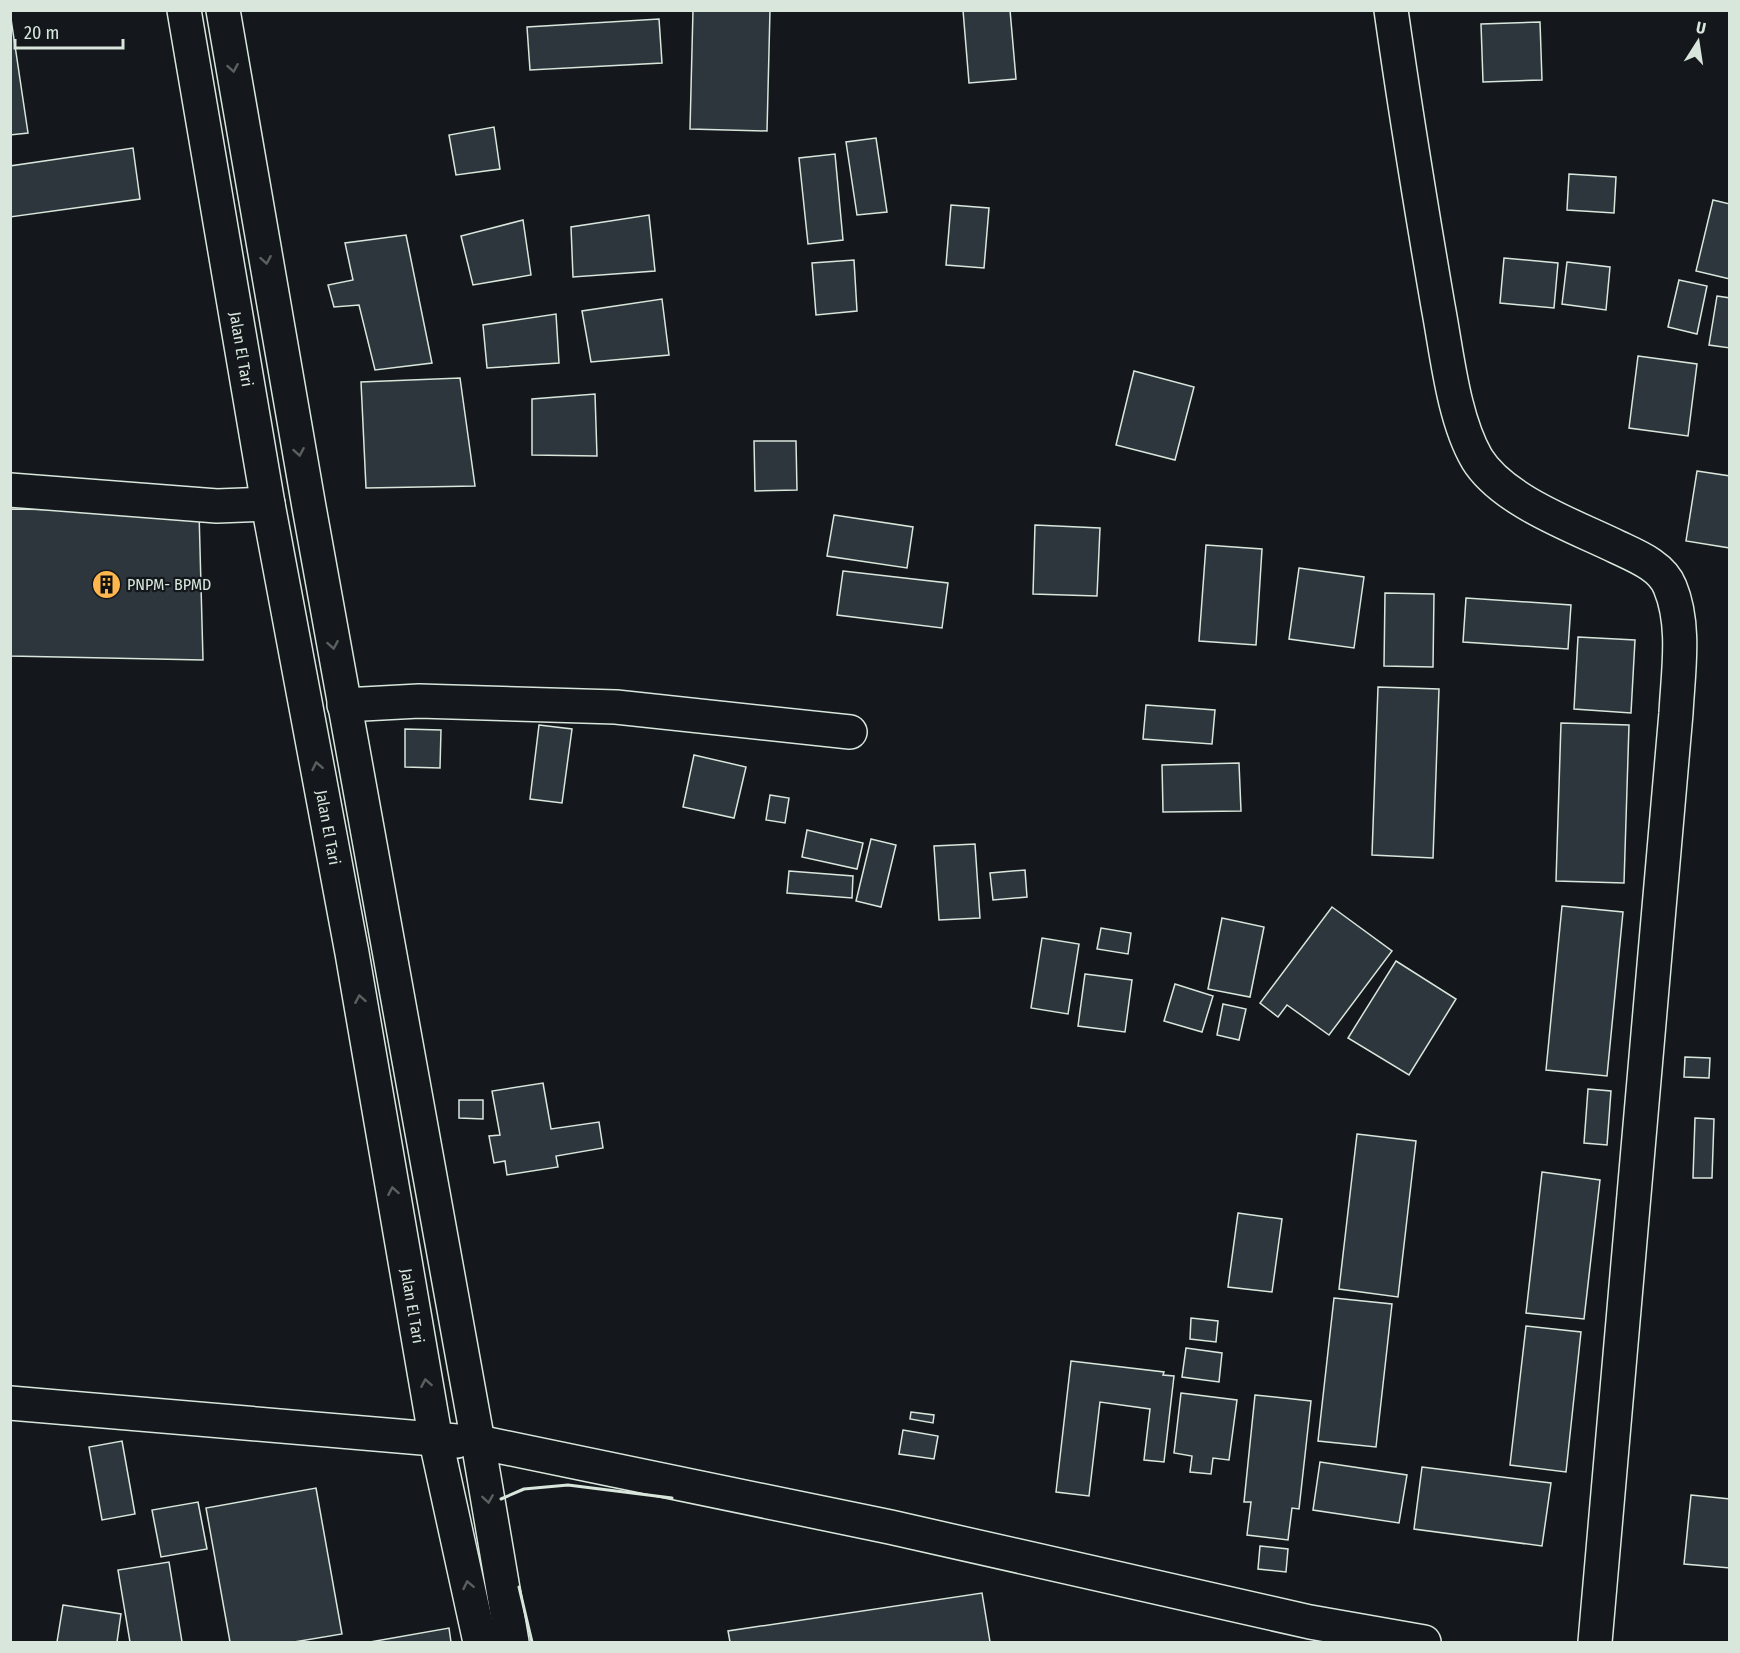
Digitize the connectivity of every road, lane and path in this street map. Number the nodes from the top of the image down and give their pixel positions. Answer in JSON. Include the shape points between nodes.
{"nodes":[{"id":1,"x":184,"y":10,"type":"edge"},
{"id":2,"x":223,"y":10,"type":"edge"},
{"id":3,"x":1391,"y":10,"type":"edge"},
{"id":4,"x":10,"y":490,"type":"edge"},
{"id":5,"x":268,"y":504,"type":"junction"},
{"id":6,"x":344,"y":705,"type":"junction"},
{"id":7,"x":850,"y":732,"type":"dead end"},
{"id":8,"x":10,"y":1403,"type":"edge"},
{"id":9,"x":436,"y":1441,"type":"junction"},
{"id":10,"x":478,"y":1442,"type":"junction"},
{"id":11,"x":480,"y":1642,"type":"edge"},
{"id":12,"x":512,"y":1642,"type":"edge"},
{"id":13,"x":1424,"y":1642,"type":"edge"},
{"id":14,"x":1594,"y":1642,"type":"edge"}],
"edges":[{"from":1,"to":5,"type":"street","name":"Jalan El Tari"},
{"from":2,"to":6,"type":"street","one_way":true},
{"from":3,"to":14,"type":"street","via":[[1406,123],[1460,421],[1478,459],[1521,500],[1659,571],[1670,586],[1678,616],[1676,713]]},
{"from":4,"to":5,"type":"street","via":[[217,506]]},
{"from":9,"to":5,"type":"street","name":"Jalan El Tari","one_way":true,"via":[[352,953]]},
{"from":6,"to":7,"type":"street","via":[[419,701],[616,707]]},
{"from":6,"to":10,"type":"street"},
{"from":8,"to":9,"type":"street"},
{"from":9,"to":10,"type":"street"},
{"from":11,"to":9,"type":"street","name":"Jalan El Tari","one_way":true},
{"from":10,"to":12,"type":"street","one_way":true},
{"from":10,"to":13,"type":"street","via":[[890,1527],[1310,1622]]}]}
